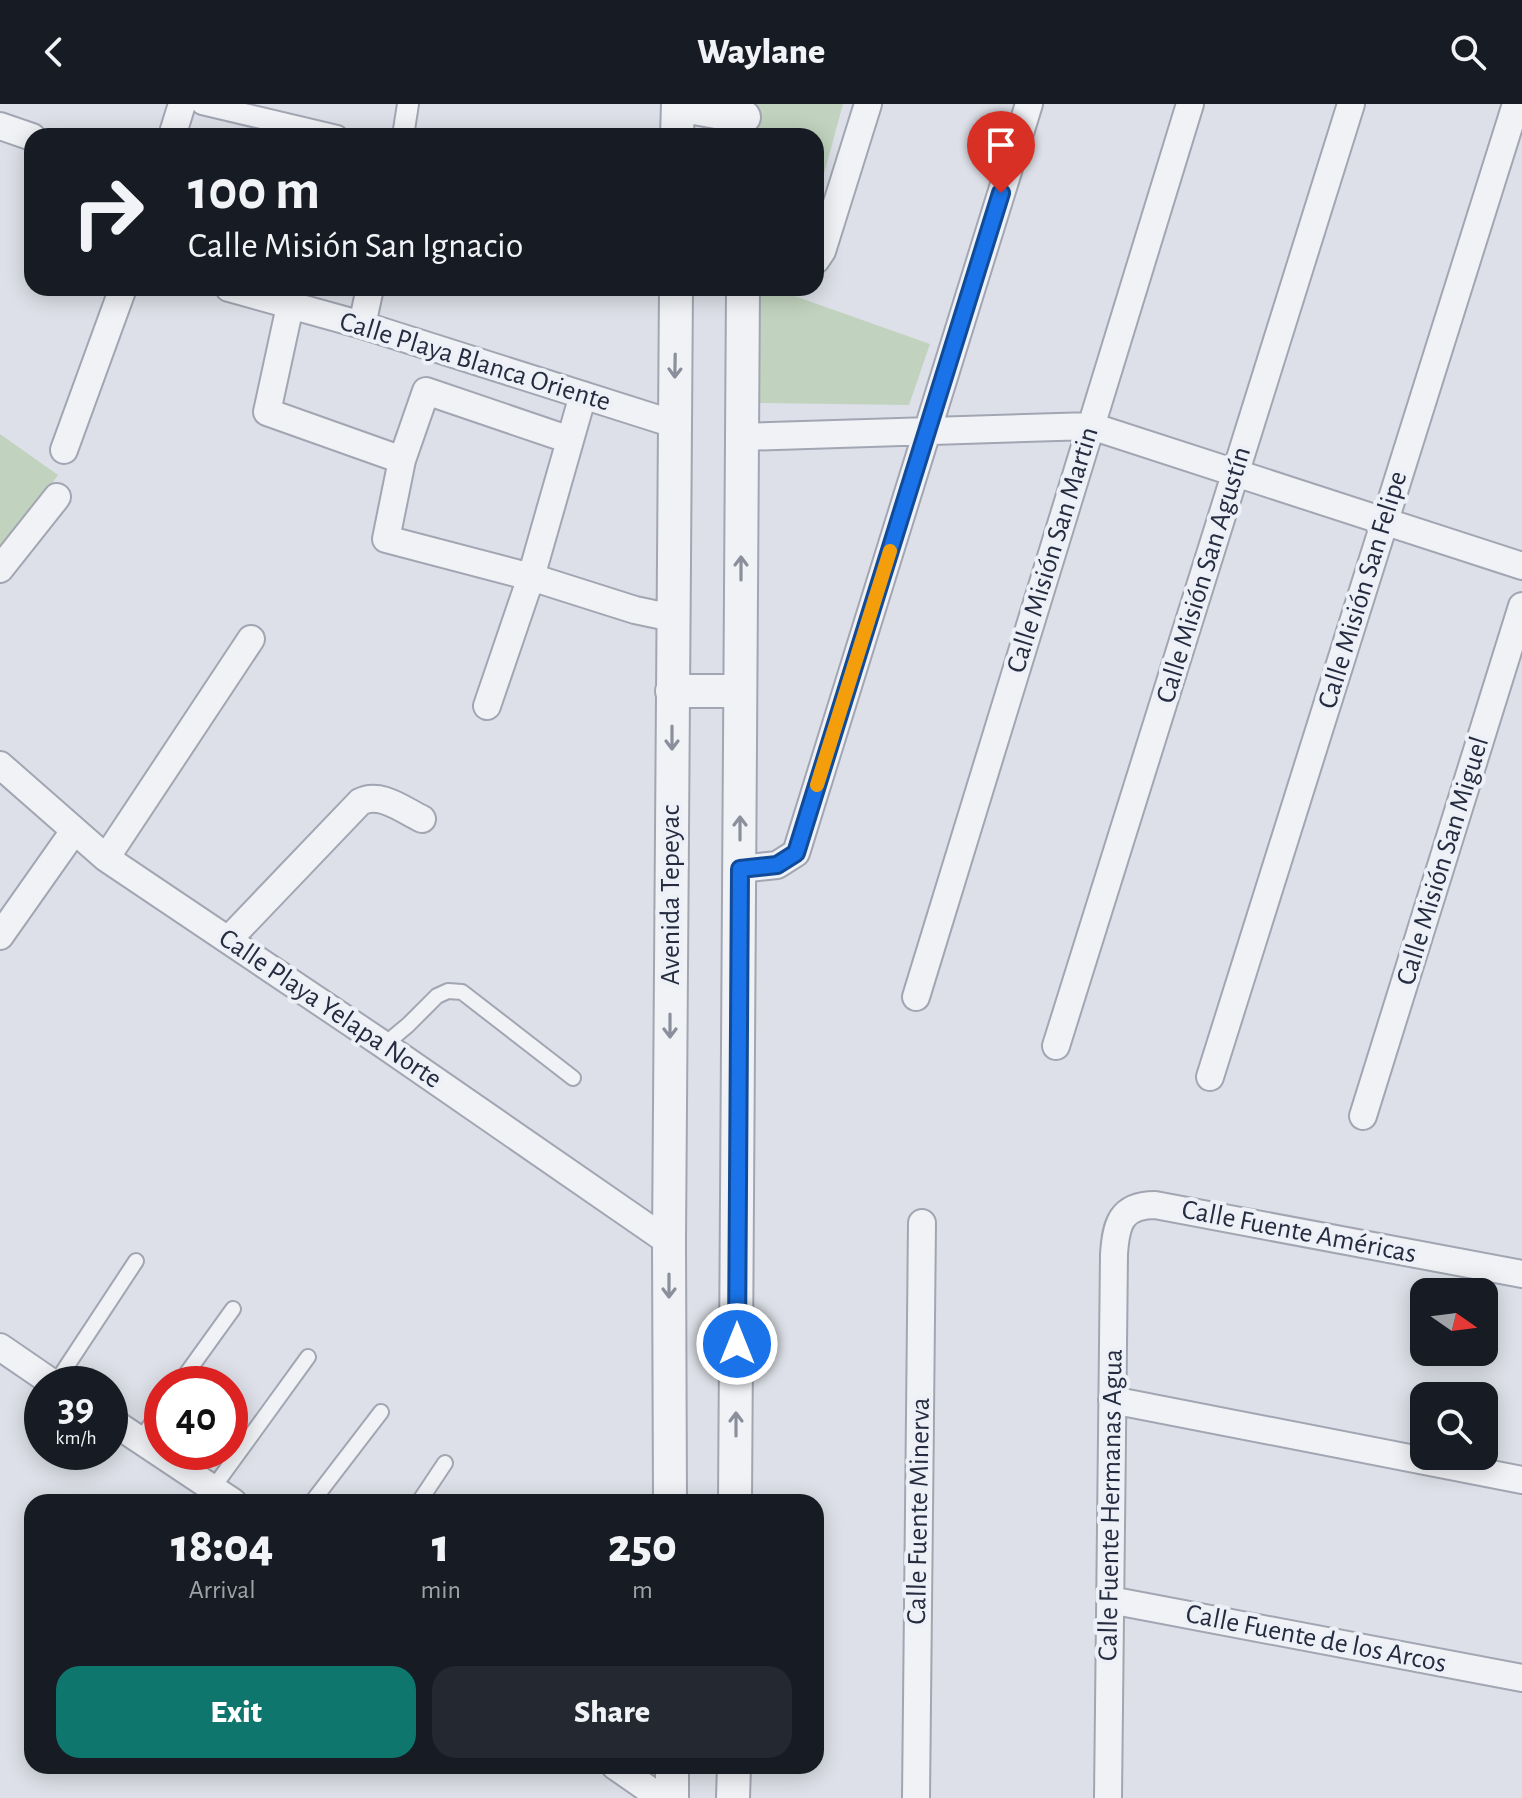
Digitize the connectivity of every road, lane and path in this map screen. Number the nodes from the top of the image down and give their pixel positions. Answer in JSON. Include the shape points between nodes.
{"nodes":[{"id":1,"x":182,"y":104,"type":"edge"},
{"id":2,"x":202,"y":104,"type":"edge"},
{"id":3,"x":408,"y":104,"type":"edge"},
{"id":4,"x":678,"y":104,"type":"edge"},
{"id":5,"x":868,"y":104,"type":"edge"},
{"id":6,"x":1029,"y":104,"type":"edge"},
{"id":7,"x":1190,"y":104,"type":"edge"},
{"id":8,"x":1351,"y":104,"type":"edge"},
{"id":9,"x":1516,"y":104,"type":"edge"},
{"id":10,"x":744,"y":119,"type":"edge"},
{"id":11,"x":0,"y":126,"type":"edge"},
{"id":12,"x":174,"y":128,"type":"edge"},
{"id":13,"x":303,"y":128,"type":"edge"},
{"id":14,"x":404,"y":128,"type":"edge"},
{"id":15,"x":677,"y":128,"type":"edge"},
{"id":16,"x":24,"y":134,"type":"edge"},
{"id":17,"x":824,"y":245,"type":"edge"},
{"id":18,"x":120,"y":296,"type":"edge"},
{"id":19,"x":256,"y":296,"type":"edge"},
{"id":20,"x":368,"y":296,"type":"edge"},
{"id":21,"x":676,"y":296,"type":"edge"},
{"id":22,"x":743,"y":296,"type":"edge"},
{"id":23,"x":290,"y":306,"type":"junction"},
{"id":24,"x":362,"y":325,"type":"junction"},
{"id":25,"x":438,"y":350,"type":"junction"},
{"id":26,"x":426,"y":391,"type":"junction"},
{"id":27,"x":583,"y":395,"type":"junction"},
{"id":28,"x":674,"y":424,"type":"junction"},
{"id":29,"x":1091,"y":426,"type":"junction"},
{"id":30,"x":927,"y":432,"type":"junction"},
{"id":31,"x":742,"y":437,"type":"junction"},
{"id":32,"x":570,"y":440,"type":"junction"},
{"id":33,"x":64,"y":450,"type":"dead end"},
{"id":34,"x":402,"y":460,"type":"junction"},
{"id":35,"x":1236,"y":474,"type":"junction"},
{"id":36,"x":57,"y":497,"type":"dead end"},
{"id":37,"x":1384,"y":522,"type":"junction"},
{"id":38,"x":1522,"y":566,"type":"edge"},
{"id":39,"x":0,"y":569,"type":"edge"},
{"id":40,"x":531,"y":577,"type":"junction"},
{"id":41,"x":1522,"y":606,"type":"edge"},
{"id":42,"x":673,"y":618,"type":"junction"},
{"id":43,"x":251,"y":639,"type":"dead end"},
{"id":44,"x":672,"y":691,"type":"junction"},
{"id":45,"x":740,"y":691,"type":"junction"},
{"id":46,"x":487,"y":706,"type":"dead end"},
{"id":47,"x":0,"y":765,"type":"edge"},
{"id":48,"x":422,"y":819,"type":"dead end"},
{"id":49,"x":74,"y":831,"type":"junction"},
{"id":50,"x":106,"y":858,"type":"junction"},
{"id":51,"x":740,"y":869,"type":"junction"},
{"id":52,"x":0,"y":936,"type":"edge"},
{"id":53,"x":228,"y":940,"type":"junction"},
{"id":54,"x":916,"y":997,"type":"dead end"},
{"id":55,"x":384,"y":1045,"type":"junction"},
{"id":56,"x":1056,"y":1046,"type":"dead end"},
{"id":57,"x":1210,"y":1077,"type":"dead end"},
{"id":58,"x":573,"y":1078,"type":"dead end"},
{"id":59,"x":1363,"y":1116,"type":"dead end"},
{"id":60,"x":1125,"y":1214,"type":"joint"},
{"id":61,"x":922,"y":1223,"type":"dead end"},
{"id":62,"x":669,"y":1242,"type":"junction"},
{"id":63,"x":136,"y":1261,"type":"dead end"},
{"id":64,"x":1522,"y":1274,"type":"edge"},
{"id":65,"x":233,"y":1309,"type":"dead end"},
{"id":66,"x":0,"y":1347,"type":"edge"},
{"id":67,"x":308,"y":1357,"type":"dead end"},
{"id":68,"x":28,"y":1366,"type":"edge"},
{"id":69,"x":67,"y":1366,"type":"edge"},
{"id":70,"x":192,"y":1366,"type":"edge"},
{"id":71,"x":1112,"y":1400,"type":"junction"},
{"id":72,"x":381,"y":1412,"type":"dead end"},
{"id":73,"x":128,"y":1432,"type":"edge"},
{"id":74,"x":144,"y":1434,"type":"edge"},
{"id":75,"x":140,"y":1440,"type":"junction"},
{"id":76,"x":445,"y":1463,"type":"dead end"},
{"id":77,"x":1522,"y":1480,"type":"edge"},
{"id":78,"x":221,"y":1494,"type":"edge"},
{"id":79,"x":224,"y":1494,"type":"edge"},
{"id":80,"x":318,"y":1494,"type":"edge"},
{"id":81,"x":424,"y":1494,"type":"edge"},
{"id":82,"x":670,"y":1494,"type":"edge"},
{"id":83,"x":735,"y":1494,"type":"edge"},
{"id":84,"x":1110,"y":1600,"type":"junction"},
{"id":85,"x":1522,"y":1678,"type":"edge"},
{"id":86,"x":626,"y":1774,"type":"edge"},
{"id":87,"x":672,"y":1774,"type":"edge"},
{"id":88,"x":734,"y":1774,"type":"edge"},
{"id":89,"x":661,"y":1798,"type":"edge"},
{"id":90,"x":672,"y":1798,"type":"edge"},
{"id":91,"x":733,"y":1798,"type":"edge"},
{"id":92,"x":916,"y":1798,"type":"edge"},
{"id":93,"x":1109,"y":1798,"type":"edge"}],
"edges":[{"from":1,"to":12,"type":"street"},
{"from":2,"to":13,"type":"street"},
{"from":3,"to":14,"type":"street"},
{"from":4,"to":10,"type":"street"},
{"from":4,"to":15,"type":"street"},
{"from":5,"to":17,"type":"street"},
{"from":6,"to":30,"type":"street"},
{"from":7,"to":29,"type":"street","name":"Calle Misión San Martin"},
{"from":8,"to":35,"type":"street","name":"Calle Misión San Agustín"},
{"from":9,"to":37,"type":"street","name":"Calle Misión San Felipe"},
{"from":11,"to":16,"type":"street"},
{"from":18,"to":33,"type":"street"},
{"from":19,"to":23,"type":"street","name":"Calle Playa Blanca Oriente"},
{"from":20,"to":24,"type":"street"},
{"from":21,"to":28,"type":"street","name":"Avenida Tepeyac","one_way":true},
{"from":22,"to":31,"type":"street"},
{"from":23,"to":24,"type":"street","name":"Calle Playa Blanca Oriente"},
{"from":23,"to":34,"type":"street","via":[[267,412]]},
{"from":24,"to":25,"type":"street","name":"Calle Playa Blanca Oriente"},
{"from":25,"to":26,"type":"street"},
{"from":25,"to":27,"type":"street","name":"Calle Playa Blanca Oriente"},
{"from":26,"to":32,"type":"street"},
{"from":26,"to":34,"type":"street"},
{"from":27,"to":28,"type":"street","name":"Calle Playa Blanca Oriente"},
{"from":27,"to":32,"type":"street"},
{"from":28,"to":42,"type":"street","name":"Avenida Tepeyac"},
{"from":29,"to":30,"type":"street"},
{"from":29,"to":35,"type":"street"},
{"from":29,"to":54,"type":"street","name":"Calle Misión San Martin"},
{"from":30,"to":31,"type":"street"},
{"from":30,"to":51,"type":"street","via":[[796,853],[777,865]]},
{"from":45,"to":31,"type":"street","one_way":true},
{"from":32,"to":40,"type":"street"},
{"from":34,"to":40,"type":"street","via":[[386,539]]},
{"from":35,"to":37,"type":"street"},
{"from":35,"to":56,"type":"street","name":"Calle Misión San Agustín"},
{"from":36,"to":39,"type":"street"},
{"from":37,"to":38,"type":"street"},
{"from":37,"to":57,"type":"street","name":"Calle Misión San Felipe"},
{"from":40,"to":42,"type":"street"},
{"from":40,"to":46,"type":"street"},
{"from":41,"to":59,"type":"street","name":"Calle Misión San Miguel"},
{"from":42,"to":44,"type":"street","name":"Avenida Tepeyac"},
{"from":43,"to":50,"type":"street"},
{"from":44,"to":45,"type":"street"},
{"from":44,"to":62,"type":"street","name":"Avenida Tepeyac","one_way":true},
{"from":51,"to":45,"type":"street","one_way":true},
{"from":47,"to":49,"type":"street","name":"Calle Playa Yelapa Norte"},
{"from":48,"to":53,"type":"street","via":[[382,799],[360,802]]},
{"from":49,"to":50,"type":"street","name":"Calle Playa Yelapa Norte"},
{"from":49,"to":52,"type":"street"},
{"from":50,"to":53,"type":"street","name":"Calle Playa Yelapa Norte"},
{"from":83,"to":51,"type":"street","one_way":true},
{"from":53,"to":55,"type":"street","name":"Calle Playa Yelapa Norte"},
{"from":55,"to":58,"type":"lane","via":[[437,996],[462,992]]},
{"from":55,"to":62,"type":"street","name":"Calle Playa Yelapa Norte"},
{"from":60,"to":64,"type":"street","name":"Calle Fuente Américas","via":[[1139,1205],[1155,1205]]},
{"from":60,"to":71,"type":"street","name":"Calle Fuente Hermanas Agua","via":[[1115,1231]]},
{"from":61,"to":92,"type":"street","name":"Calle Fuente Minerva"},
{"from":62,"to":82,"type":"street","name":"Avenida Tepeyac","one_way":true},
{"from":63,"to":69,"type":"lane"},
{"from":65,"to":70,"type":"lane"},
{"from":66,"to":68,"type":"street"},
{"from":67,"to":79,"type":"lane"},
{"from":71,"to":77,"type":"street"},
{"from":71,"to":84,"type":"street","name":"Calle Fuente Hermanas Agua"},
{"from":72,"to":80,"type":"lane"},
{"from":73,"to":75,"type":"street"},
{"from":74,"to":75,"type":"lane"},
{"from":75,"to":78,"type":"street"},
{"from":76,"to":81,"type":"lane"},
{"from":84,"to":85,"type":"street","name":"Calle Fuente de los Arcos"},
{"from":84,"to":93,"type":"street","name":"Calle Fuente Hermanas Agua"},
{"from":86,"to":89,"type":"street"},
{"from":87,"to":90,"type":"street"},
{"from":88,"to":91,"type":"street"}]}
